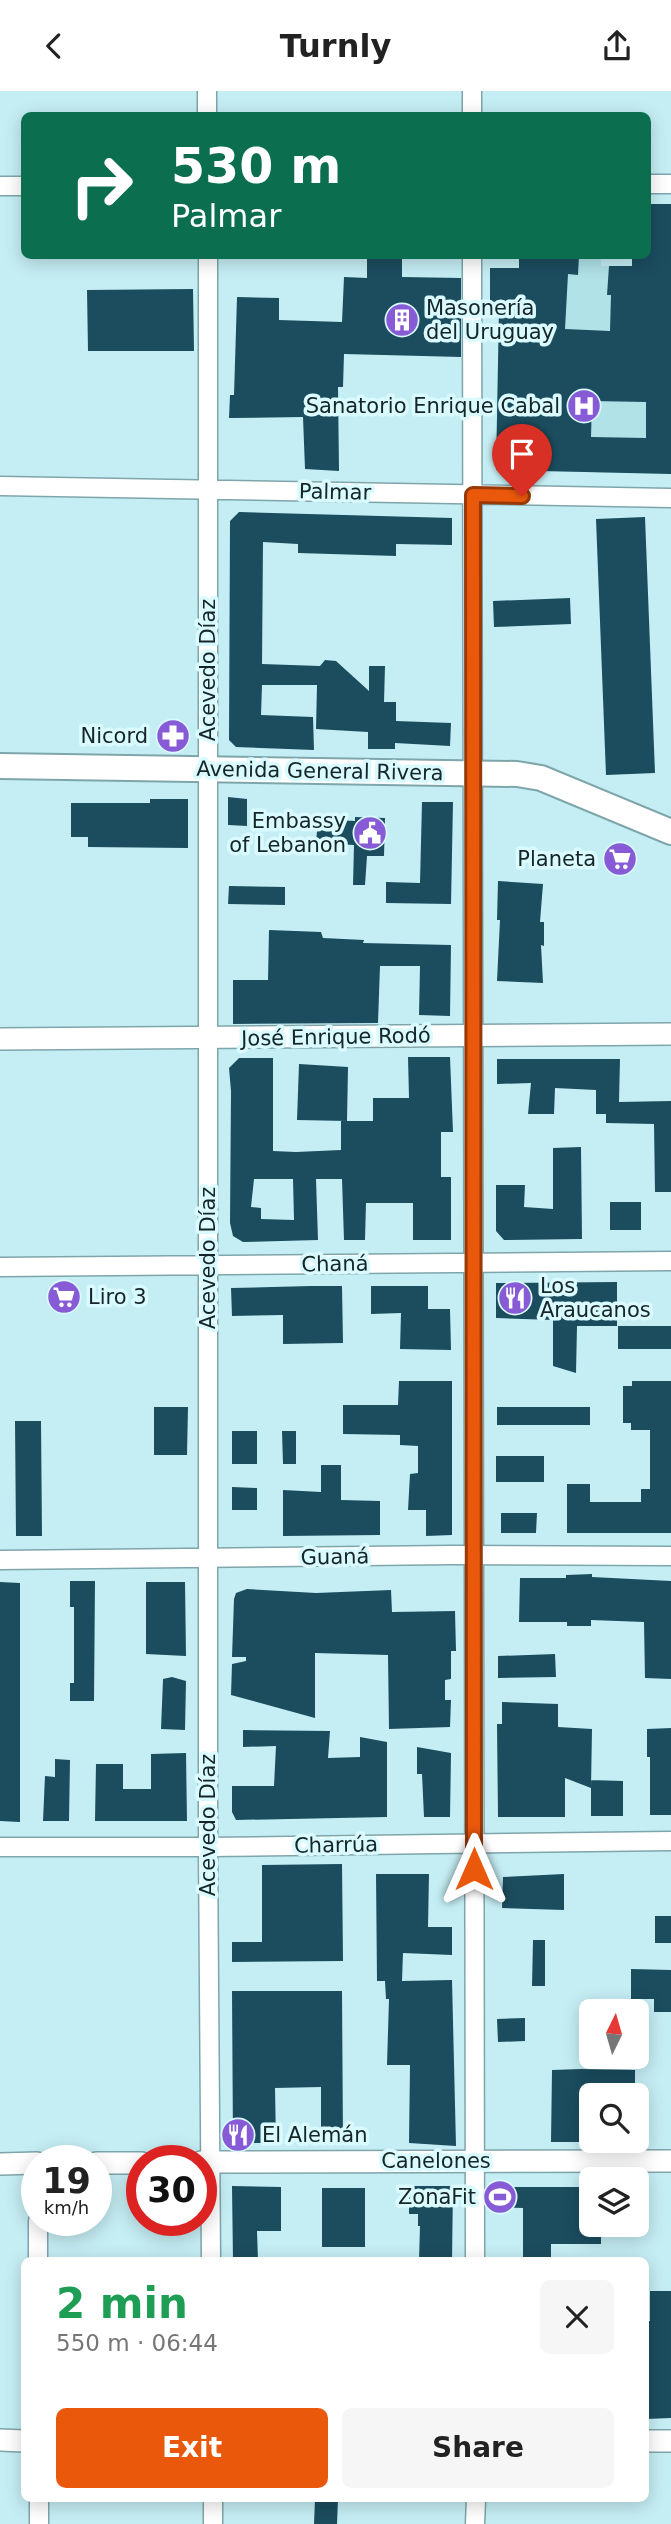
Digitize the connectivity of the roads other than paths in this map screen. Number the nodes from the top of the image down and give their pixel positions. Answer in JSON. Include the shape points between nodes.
{"nodes":[{"id":1,"x":207,"y":91,"type":"edge"},
{"id":2,"x":472,"y":91,"type":"edge"},
{"id":3,"x":207,"y":112,"type":"edge"},
{"id":4,"x":472,"y":112,"type":"edge"},
{"id":5,"x":651,"y":184,"type":"edge"},
{"id":6,"x":671,"y":184,"type":"edge"},
{"id":7,"x":0,"y":186,"type":"edge"},
{"id":8,"x":21,"y":186,"type":"edge"},
{"id":9,"x":208,"y":259,"type":"edge"},
{"id":10,"x":472,"y":259,"type":"edge"},
{"id":11,"x":0,"y":486,"type":"edge"},
{"id":12,"x":208,"y":490,"type":"junction"},
{"id":13,"x":473,"y":495,"type":"junction"},
{"id":14,"x":671,"y":498,"type":"edge"},
{"id":15,"x":0,"y":766,"type":"edge"},
{"id":16,"x":207,"y":770,"type":"junction"},
{"id":17,"x":473,"y":773,"type":"junction"},
{"id":18,"x":671,"y":832,"type":"edge"},
{"id":19,"x":671,"y":1034,"type":"edge"},
{"id":20,"x":473,"y":1035,"type":"junction"},
{"id":21,"x":0,"y":1039,"type":"edge"},
{"id":22,"x":207,"y":1039,"type":"junction"},
{"id":23,"x":671,"y":1261,"type":"edge"},
{"id":24,"x":472,"y":1262,"type":"junction"},
{"id":25,"x":209,"y":1264,"type":"junction"},
{"id":26,"x":0,"y":1267,"type":"edge"},
{"id":27,"x":473,"y":1555,"type":"junction"},
{"id":28,"x":671,"y":1556,"type":"edge"},
{"id":29,"x":209,"y":1559,"type":"junction"},
{"id":30,"x":0,"y":1560,"type":"edge"},
{"id":31,"x":671,"y":1841,"type":"edge"},
{"id":32,"x":474,"y":1842,"type":"junction"},
{"id":33,"x":0,"y":1847,"type":"edge"},
{"id":34,"x":208,"y":1847,"type":"junction"},
{"id":35,"x":206,"y":2145,"type":"edge"},
{"id":36,"x":475,"y":2161,"type":"junction"},
{"id":37,"x":671,"y":2161,"type":"edge"},
{"id":38,"x":217,"y":2162,"type":"edge"},
{"id":39,"x":0,"y":2164,"type":"edge"},
{"id":40,"x":21,"y":2164,"type":"edge"},
{"id":41,"x":38,"y":2236,"type":"edge"},
{"id":42,"x":210,"y":2236,"type":"edge"},
{"id":43,"x":38,"y":2257,"type":"edge"},
{"id":44,"x":211,"y":2257,"type":"edge"},
{"id":45,"x":475,"y":2257,"type":"edge"},
{"id":46,"x":0,"y":2440,"type":"edge"},
{"id":47,"x":21,"y":2441,"type":"edge"},
{"id":48,"x":649,"y":2441,"type":"edge"},
{"id":49,"x":671,"y":2441,"type":"edge"},
{"id":50,"x":39,"y":2502,"type":"edge"},
{"id":51,"x":213,"y":2502,"type":"edge"},
{"id":52,"x":475,"y":2502,"type":"edge"},
{"id":53,"x":39,"y":2524,"type":"edge"},
{"id":54,"x":213,"y":2524,"type":"edge"},
{"id":55,"x":475,"y":2524,"type":"edge"}],
"edges":[{"from":1,"to":3,"type":"street"},
{"from":2,"to":4,"type":"street"},
{"from":5,"to":6,"type":"street"},
{"from":7,"to":8,"type":"street"},
{"from":9,"to":12,"type":"street","name":"Acevedo Díaz"},
{"from":10,"to":13,"type":"street"},
{"from":11,"to":12,"type":"street","name":"Palmar"},
{"from":12,"to":13,"type":"street","name":"Palmar"},
{"from":12,"to":16,"type":"street","name":"Acevedo Díaz"},
{"from":13,"to":14,"type":"street","name":"Palmar"},
{"from":13,"to":17,"type":"street"},
{"from":15,"to":16,"type":"main road","name":"Avenida General Rivera"},
{"from":16,"to":17,"type":"main road","name":"Avenida General Rivera"},
{"from":16,"to":22,"type":"street","name":"Acevedo Díaz"},
{"from":17,"to":18,"type":"main road","name":"Avenida General Rivera","via":[[541,778]]},
{"from":17,"to":20,"type":"street"},
{"from":19,"to":20,"type":"street","name":"José Enrique Rodó"},
{"from":20,"to":22,"type":"street","name":"José Enrique Rodó"},
{"from":20,"to":24,"type":"street"},
{"from":21,"to":22,"type":"street","name":"José Enrique Rodó"},
{"from":22,"to":25,"type":"street","name":"Acevedo Díaz"},
{"from":23,"to":24,"type":"street","name":"Chaná"},
{"from":24,"to":25,"type":"street","name":"Chaná"},
{"from":24,"to":27,"type":"street"},
{"from":25,"to":26,"type":"street","name":"Chaná"},
{"from":25,"to":29,"type":"street","name":"Acevedo Díaz"},
{"from":27,"to":28,"type":"street","name":"Guaná"},
{"from":27,"to":29,"type":"street","name":"Guaná"},
{"from":27,"to":32,"type":"street"},
{"from":29,"to":30,"type":"street","name":"Guaná"},
{"from":29,"to":34,"type":"street","name":"Acevedo Díaz"},
{"from":31,"to":32,"type":"street","name":"Charrúa"},
{"from":32,"to":34,"type":"street","name":"Charrúa"},
{"from":32,"to":36,"type":"street"},
{"from":33,"to":34,"type":"street","name":"Charrúa"},
{"from":34,"to":35,"type":"street","name":"Acevedo Díaz"},
{"from":36,"to":37,"type":"street","name":"Canelones"},
{"from":36,"to":38,"type":"street","name":"Canelones"},
{"from":36,"to":45,"type":"street"},
{"from":39,"to":40,"type":"street"},
{"from":41,"to":43,"type":"street"},
{"from":42,"to":44,"type":"street","name":"Acevedo Díaz"},
{"from":46,"to":47,"type":"street"},
{"from":48,"to":49,"type":"street"},
{"from":50,"to":53,"type":"street"},
{"from":51,"to":54,"type":"street"},
{"from":52,"to":55,"type":"street"}]}
